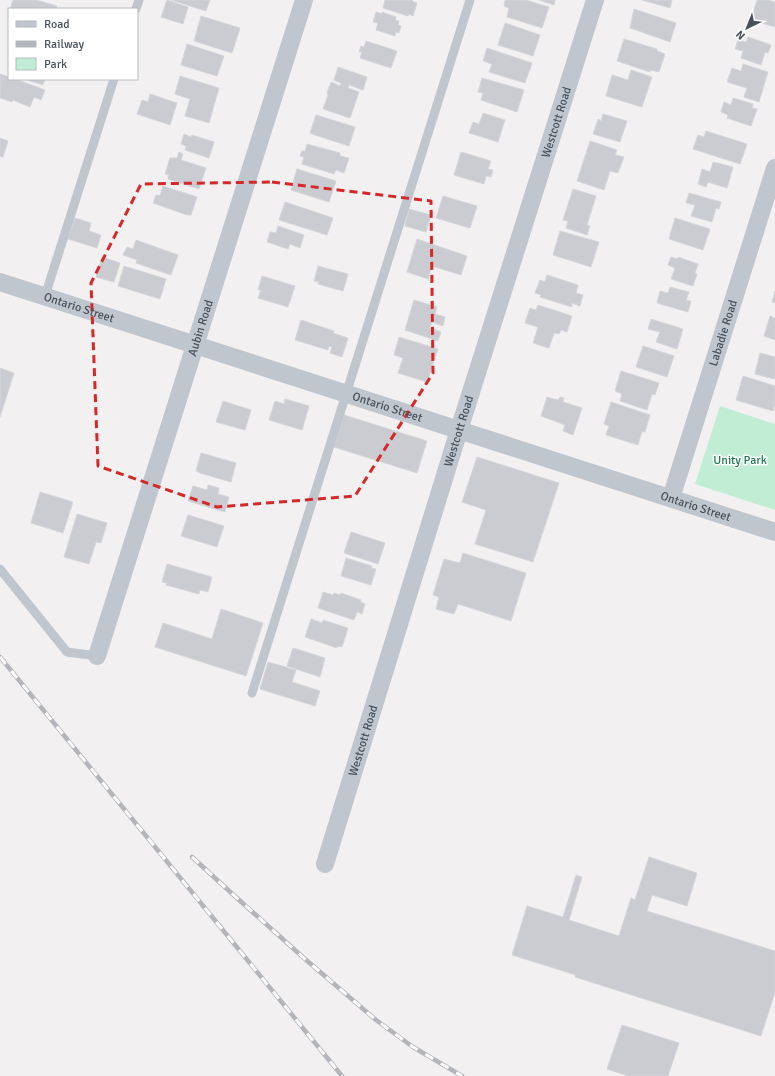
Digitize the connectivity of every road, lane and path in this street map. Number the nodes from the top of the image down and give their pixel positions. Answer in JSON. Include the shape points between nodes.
{"nodes":[{"id":1,"x":304,"y":0,"type":"edge"},
{"id":2,"x":470,"y":0,"type":"edge"},
{"id":3,"x":595,"y":0,"type":"edge"},
{"id":4,"x":114,"y":80,"type":"edge"},
{"id":5,"x":775,"y":168,"type":"edge"},
{"id":6,"x":0,"y":282,"type":"edge"},
{"id":7,"x":46,"y":296,"type":"junction"},
{"id":8,"x":195,"y":344,"type":"junction"},
{"id":9,"x":346,"y":393,"type":"junction"},
{"id":10,"x":459,"y":430,"type":"junction"},
{"id":11,"x":671,"y":498,"type":"junction"},
{"id":12,"x":775,"y":532,"type":"edge"},
{"id":13,"x":0,"y":569,"type":"edge"},
{"id":14,"x":97,"y":656,"type":"joint"},
{"id":15,"x":252,"y":693,"type":"dead end"},
{"id":16,"x":325,"y":864,"type":"dead end"}],
"edges":[{"from":1,"to":8,"type":"street","name":"Aubin Road"},
{"from":2,"to":9,"type":"lane"},
{"from":3,"to":10,"type":"street","name":"Westcott Road"},
{"from":4,"to":7,"type":"lane"},
{"from":5,"to":11,"type":"street","name":"Labadie Road"},
{"from":6,"to":7,"type":"street","name":"Ontario Street"},
{"from":7,"to":8,"type":"street","name":"Ontario Street"},
{"from":8,"to":9,"type":"street","name":"Ontario Street"},
{"from":8,"to":14,"type":"street","name":"Aubin Road"},
{"from":9,"to":10,"type":"street","name":"Ontario Street"},
{"from":9,"to":15,"type":"lane"},
{"from":10,"to":11,"type":"street","name":"Ontario Street"},
{"from":10,"to":16,"type":"street","name":"Westcott Road"},
{"from":11,"to":12,"type":"street","name":"Ontario Street"},
{"from":13,"to":14,"type":"lane","via":[[67,652]]}]}
